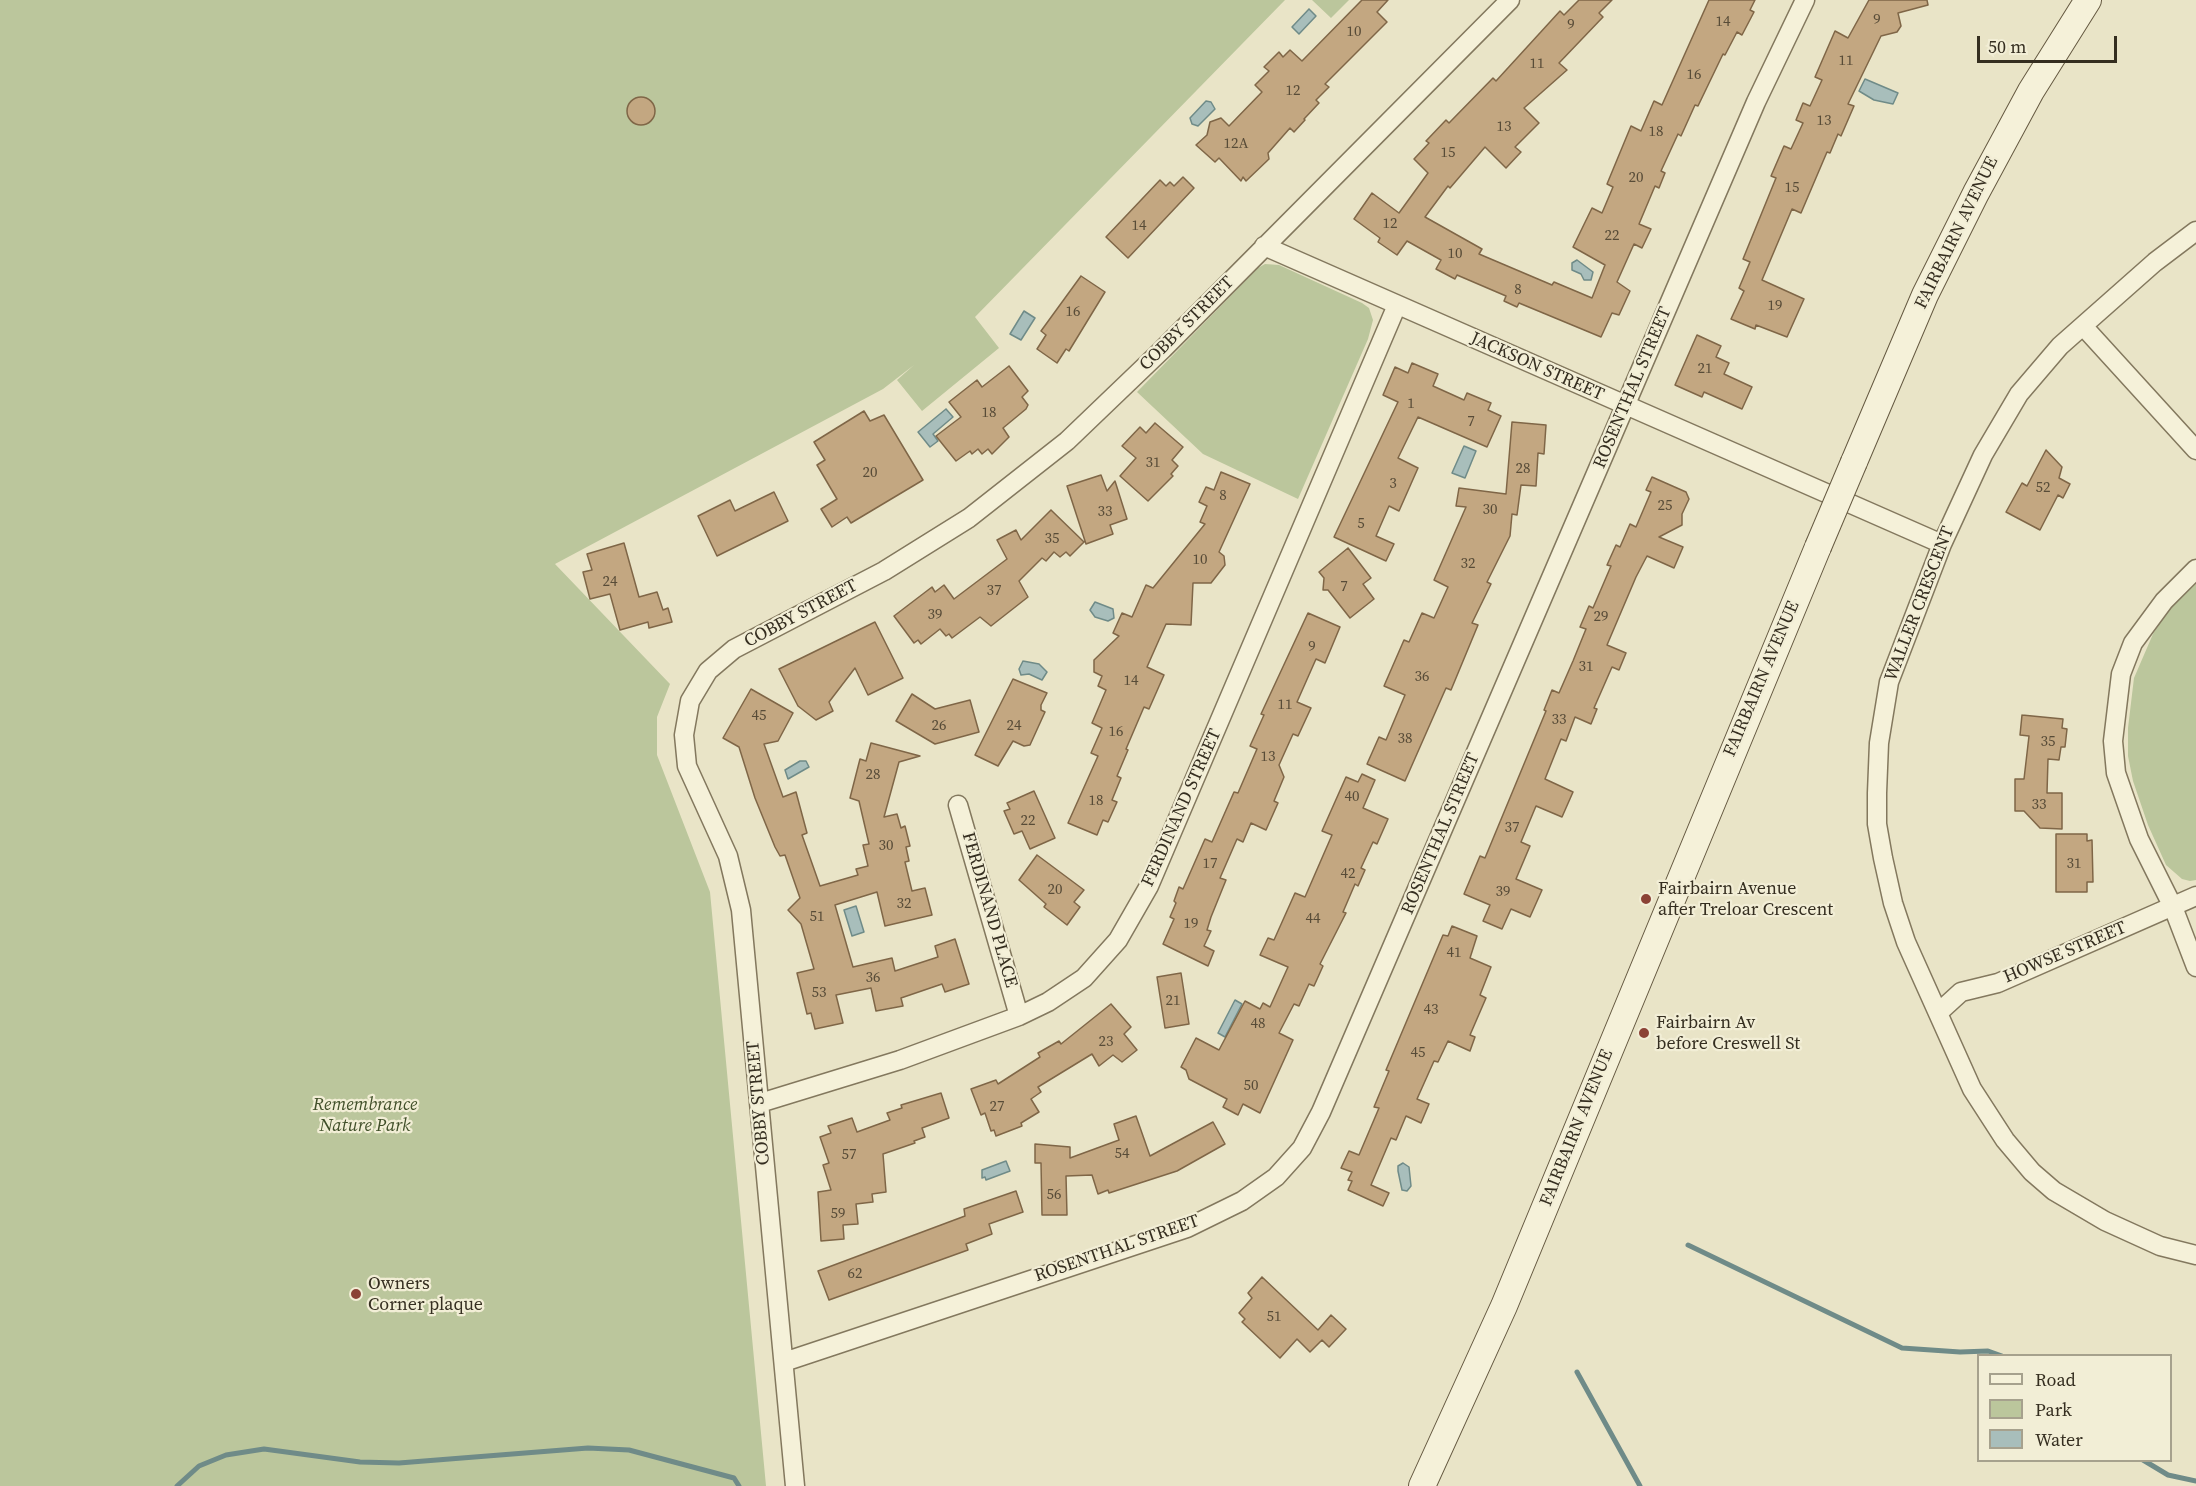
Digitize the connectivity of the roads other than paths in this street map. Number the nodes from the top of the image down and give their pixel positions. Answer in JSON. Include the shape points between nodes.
{"nodes":[{"id":1,"x":1509,"y":0,"type":"edge"},
{"id":2,"x":1805,"y":0,"type":"edge"},
{"id":3,"x":2088,"y":0,"type":"edge"},
{"id":4,"x":2196,"y":231,"type":"edge"},
{"id":5,"x":1264,"y":246,"type":"junction"},
{"id":6,"x":1397,"y":305,"type":"junction"},
{"id":7,"x":2083,"y":326,"type":"junction"},
{"id":8,"x":1625,"y":406,"type":"junction"},
{"id":9,"x":2196,"y":450,"type":"edge"},
{"id":10,"x":1942,"y":543,"type":"junction"},
{"id":11,"x":2196,"y":569,"type":"edge"},
{"id":12,"x":958,"y":805,"type":"dead end"},
{"id":13,"x":2196,"y":896,"type":"edge"},
{"id":14,"x":2173,"y":907,"type":"junction"},
{"id":15,"x":2196,"y":967,"type":"edge"},
{"id":16,"x":1938,"y":1013,"type":"junction"},
{"id":17,"x":1019,"y":1016,"type":"junction"},
{"id":18,"x":760,"y":1103,"type":"junction"},
{"id":19,"x":2196,"y":1255,"type":"edge"},
{"id":20,"x":784,"y":1362,"type":"junction"},
{"id":21,"x":1473,"y":1375,"type":"junction"},
{"id":22,"x":795,"y":1486,"type":"edge"},
{"id":23,"x":1422,"y":1486,"type":"edge"},
{"id":24,"x":1438,"y":1486,"type":"edge"}],
"edges":[{"from":1,"to":5,"type":"street","name":"COBBY STREET"},
{"from":2,"to":8,"type":"street","name":"ROSENTHAL STREET","via":[[1751,113]]},
{"from":3,"to":21,"type":"main road","name":"FAIRBAIRN AVENUE","bridge":true,"via":[[2031,91],[1925,295]]},
{"from":4,"to":7,"type":"street","name":"WALLER CRESCENT"},
{"from":5,"to":6,"type":"street","name":"JACKSON STREET"},
{"from":5,"to":18,"type":"street","name":"COBBY STREET","via":[[1067,441],[969,518],[884,571],[734,649],[708,671],[690,701],[684,735],[687,766],[728,856],[741,910]]},
{"from":6,"to":8,"type":"street","name":"JACKSON STREET"},
{"from":6,"to":17,"type":"street","name":"FERDINAND STREET","via":[[1149,886],[1118,940],[1084,978]]},
{"from":7,"to":9,"type":"street"},
{"from":7,"to":10,"type":"street","name":"WALLER CRESCENT","via":[[2019,394],[1983,454]]},
{"from":8,"to":10,"type":"street","name":"JACKSON STREET"},
{"from":8,"to":20,"type":"street","name":"ROSENTHAL STREET","via":[[1322,1112],[1302,1148],[1276,1177],[1242,1201],[1186,1228]]},
{"from":10,"to":16,"type":"street","name":"WALLER CRESCENT","via":[[1888,682],[1877,793],[1877,824],[1893,903]]},
{"from":11,"to":14,"type":"street","via":[[2164,601],[2133,643],[2121,674],[2113,741],[2116,773],[2139,839]]},
{"from":12,"to":17,"type":"street","name":"FERDINAND PLACE"},
{"from":13,"to":14,"type":"street","name":"HOWSE STREET"},
{"from":14,"to":15,"type":"street"},
{"from":14,"to":16,"type":"street","name":"HOWSE STREET","via":[[1998,983],[1962,992]]},
{"from":16,"to":19,"type":"street","name":"WALLER CRESCENT","via":[[1972,1089],[2005,1140],[2032,1172],[2054,1191],[2105,1221],[2160,1246]]},
{"from":17,"to":18,"type":"street","name":"FERDINAND STREET","via":[[900,1060]]},
{"from":18,"to":20,"type":"street","name":"COBBY STREET"},
{"from":20,"to":22,"type":"street","name":"COBBY STREET"},
{"from":21,"to":23,"type":"main road","name":"FAIRBAIRN AVENUE"},
{"from":21,"to":24,"type":"main road","name":"FAIRBAIRN AVENUE"}]}
